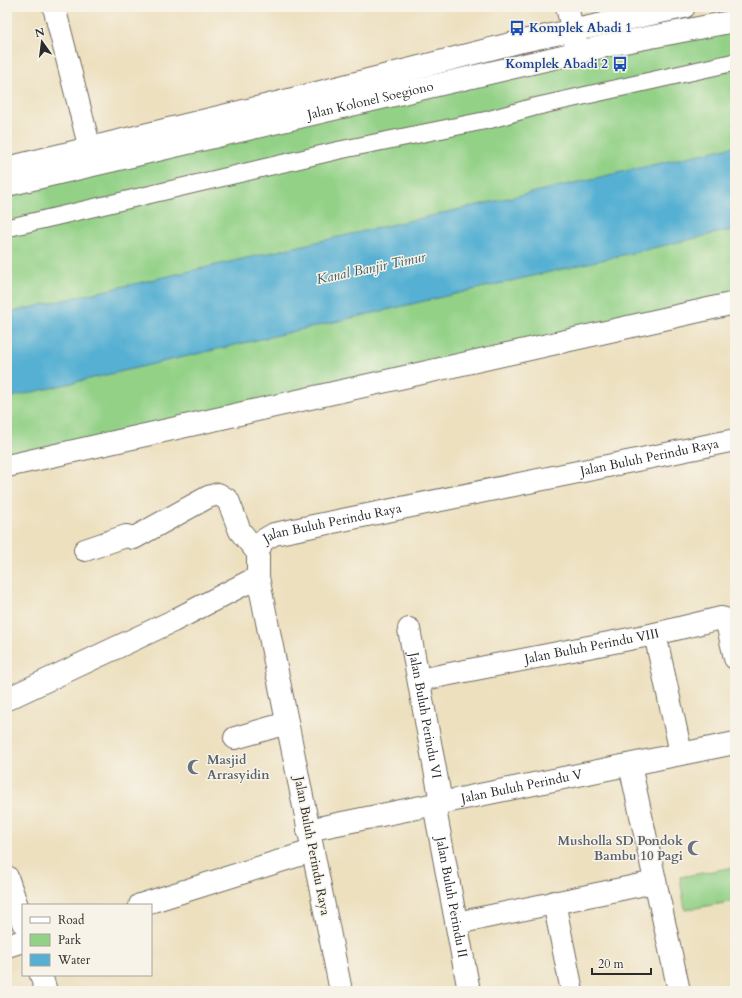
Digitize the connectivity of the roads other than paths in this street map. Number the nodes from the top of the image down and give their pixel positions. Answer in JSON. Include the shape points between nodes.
{"nodes":[{"id":1,"x":54,"y":7,"type":"edge"},
{"id":2,"x":567,"y":7,"type":"edge"},
{"id":3,"x":684,"y":7,"type":"edge"},
{"id":4,"x":735,"y":21,"type":"edge"},
{"id":5,"x":572,"y":30,"type":"junction"},
{"id":6,"x":578,"y":53,"type":"junction"},
{"id":7,"x":735,"y":62,"type":"edge"},
{"id":8,"x":90,"y":149,"type":"junction"},
{"id":9,"x":7,"y":168,"type":"edge"},
{"id":10,"x":7,"y":185,"type":"edge"},
{"id":11,"x":7,"y":228,"type":"edge"},
{"id":12,"x":735,"y":303,"type":"edge"},
{"id":13,"x":735,"y":440,"type":"edge"},
{"id":14,"x":7,"y":466,"type":"edge"},
{"id":15,"x":85,"y":550,"type":"dead end"},
{"id":16,"x":258,"y":553,"type":"junction"},
{"id":17,"x":258,"y":577,"type":"junction"},
{"id":18,"x":409,"y":629,"type":"dead end"},
{"id":19,"x":655,"y":634,"type":"junction"},
{"id":20,"x":735,"y":658,"type":"edge"},
{"id":21,"x":419,"y":680,"type":"junction"},
{"id":22,"x":7,"y":699,"type":"edge"},
{"id":23,"x":287,"y":722,"type":"junction"},
{"id":24,"x":235,"y":738,"type":"dead end"},
{"id":25,"x":735,"y":743,"type":"edge"},
{"id":26,"x":681,"y":753,"type":"junction"},
{"id":27,"x":630,"y":765,"type":"junction"},
{"id":28,"x":438,"y":803,"type":"junction"},
{"id":29,"x":308,"y":830,"type":"junction"},
{"id":30,"x":312,"y":852,"type":"junction"},
{"id":31,"x":7,"y":877,"type":"edge"},
{"id":32,"x":655,"y":882,"type":"junction"},
{"id":33,"x":554,"y":902,"type":"junction"},
{"id":34,"x":143,"y":904,"type":"edge"},
{"id":35,"x":22,"y":920,"type":"edge"},
{"id":36,"x":457,"y":923,"type":"junction"},
{"id":37,"x":22,"y":941,"type":"edge"},
{"id":38,"x":7,"y":946,"type":"edge"},
{"id":39,"x":41,"y":976,"type":"edge"},
{"id":40,"x":46,"y":991,"type":"edge"},
{"id":41,"x":341,"y":991,"type":"edge"},
{"id":42,"x":469,"y":991,"type":"edge"},
{"id":43,"x":572,"y":991,"type":"edge"},
{"id":44,"x":678,"y":991,"type":"edge"}],
"edges":[{"from":1,"to":8,"type":"street"},
{"from":2,"to":5,"type":"street"},
{"from":3,"to":5,"type":"street","name":"Jalan Kolonel Soegiono"},
{"from":4,"to":6,"type":"street","name":"Jalan Kolonel Soegiono"},
{"from":5,"to":6,"type":"street"},
{"from":5,"to":8,"type":"street","name":"Jalan Kolonel Soegiono"},
{"from":6,"to":10,"type":"street","name":"Jalan Kolonel Soegiono"},
{"from":7,"to":11,"type":"street","via":[[534,107],[488,120],[340,150]]},
{"from":8,"to":9,"type":"street","name":"Jalan Kolonel Soegiono"},
{"from":12,"to":14,"type":"street"},
{"from":13,"to":16,"type":"street","name":"Jalan Buluh Perindu Raya","via":[[274,534],[262,541]]},
{"from":15,"to":16,"type":"street","via":[[126,536],[134,538],[218,494],[228,500],[240,531]]},
{"from":16,"to":17,"type":"street","name":"Jalan Buluh Perindu Raya"},
{"from":17,"to":22,"type":"street","via":[[173,621]]},
{"from":17,"to":23,"type":"street","name":"Jalan Buluh Perindu Raya"},
{"from":18,"to":21,"type":"street","name":"Jalan Buluh Perindu VI"},
{"from":19,"to":20,"type":"street","name":"Jalan Buluh Perindu VIII","via":[[725,619]]},
{"from":19,"to":21,"type":"street","name":"Jalan Buluh Perindu VIII"},
{"from":19,"to":26,"type":"street"},
{"from":21,"to":28,"type":"street","name":"Jalan Buluh Perindu VI"},
{"from":23,"to":24,"type":"street"},
{"from":23,"to":29,"type":"street","name":"Jalan Buluh Perindu Raya"},
{"from":25,"to":26,"type":"street","name":"Jalan Buluh Perindu V"},
{"from":26,"to":27,"type":"street","name":"Jalan Buluh Perindu V"},
{"from":27,"to":28,"type":"street","name":"Jalan Buluh Perindu V"},
{"from":27,"to":32,"type":"street"},
{"from":28,"to":29,"type":"street","name":"Jalan Buluh Perindu V"},
{"from":28,"to":36,"type":"street","name":"Jalan Buluh Perindu II"},
{"from":29,"to":30,"type":"street","name":"Jalan Buluh Perindu Raya"},
{"from":30,"to":34,"type":"street"},
{"from":30,"to":41,"type":"street","name":"Jalan Buluh Perindu Raya"},
{"from":31,"to":35,"type":"street"},
{"from":32,"to":33,"type":"street"},
{"from":32,"to":44,"type":"street"},
{"from":33,"to":36,"type":"street"},
{"from":33,"to":43,"type":"street"},
{"from":36,"to":42,"type":"street","name":"Jalan Buluh Perindu II"},
{"from":37,"to":38,"type":"street"},
{"from":39,"to":40,"type":"street"}]}
